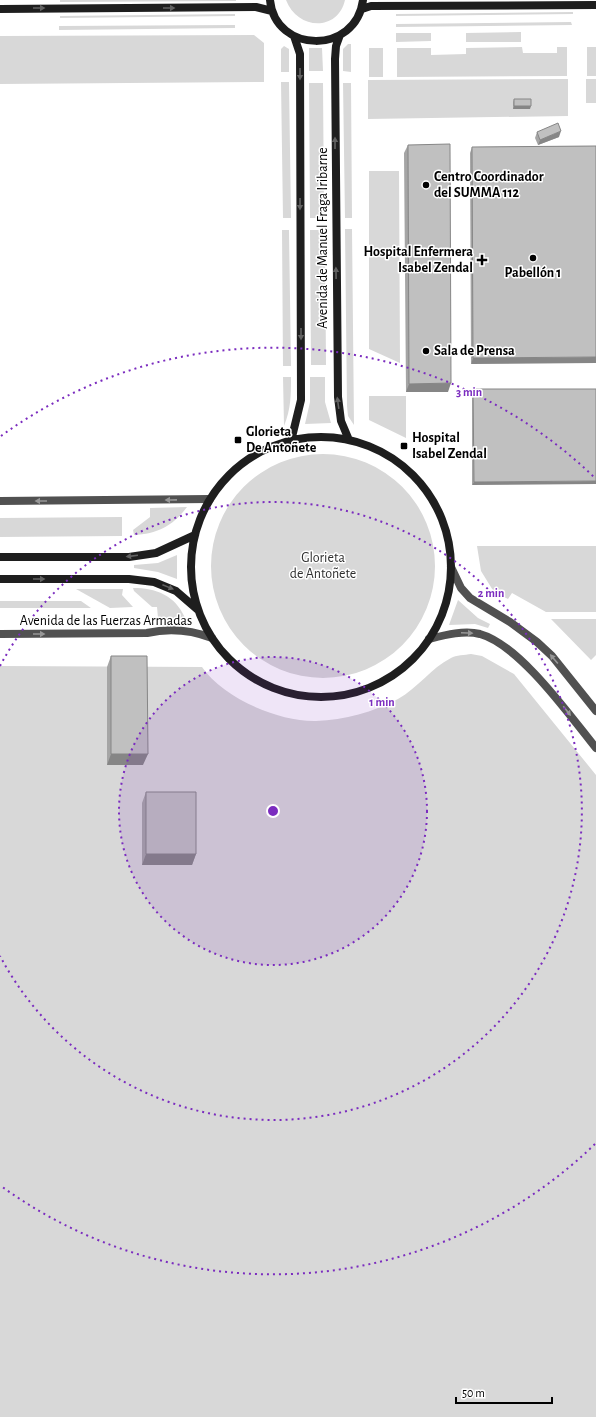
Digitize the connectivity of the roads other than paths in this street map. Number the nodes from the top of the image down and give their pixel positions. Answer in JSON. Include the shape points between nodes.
{"nodes":[{"id":1,"x":270,"y":0,"type":"edge"},
{"id":2,"x":363,"y":0,"type":"edge"},
{"id":3,"x":596,"y":5,"type":"edge"},
{"id":4,"x":0,"y":9,"type":"edge"},
{"id":5,"x":362,"y":9,"type":"junction"},
{"id":6,"x":272,"y":11,"type":"junction"},
{"id":7,"x":340,"y":35,"type":"junction"},
{"id":8,"x":294,"y":36,"type":"junction"},
{"id":9,"x":349,"y":440,"type":"junction"},
{"id":10,"x":291,"y":441,"type":"junction"},
{"id":11,"x":210,"y":499,"type":"junction"},
{"id":12,"x":0,"y":501,"type":"edge"},
{"id":13,"x":195,"y":535,"type":"junction"},
{"id":14,"x":0,"y":557,"type":"edge"},
{"id":15,"x":451,"y":567,"type":"junction"},
{"id":16,"x":0,"y":579,"type":"edge"},
{"id":17,"x":199,"y":610,"type":"junction"},
{"id":18,"x":0,"y":634,"type":"edge"},
{"id":19,"x":212,"y":638,"type":"junction"},
{"id":20,"x":429,"y":639,"type":"junction"},
{"id":21,"x":596,"y":711,"type":"edge"},
{"id":22,"x":596,"y":748,"type":"edge"}],
"edges":[{"from":1,"to":6,"type":"street"},
{"from":2,"to":5,"type":"street"},
{"from":3,"to":5,"type":"street","via":[[371,6]]},
{"from":4,"to":6,"type":"street","one_way":true,"via":[[256,7]]},
{"from":5,"to":7,"type":"street","via":[[353,24]]},
{"from":6,"to":8,"type":"street","via":[[281,26]]},
{"from":7,"to":8,"type":"street","via":[[317,42]]},
{"from":9,"to":7,"type":"street","name":"Avenida de Manuel Fraga Iribarne","one_way":true,"via":[[341,421],[338,397],[335,59]]},
{"from":8,"to":10,"type":"street","name":"Avenida de Manuel Fraga Iribarne","one_way":true,"via":[[300,54],[301,400]]},
{"from":9,"to":10,"type":"street","via":[[320,437]]},
{"from":9,"to":15,"type":"street","via":[[379,450],[395,460],[423,486],[442,519],[448,537]]},
{"from":10,"to":11,"type":"street","via":[[274,446],[249,459],[227,477]]},
{"from":11,"to":12,"type":"street","one_way":true},
{"from":11,"to":13,"type":"street"},
{"from":13,"to":14,"type":"street","one_way":true,"via":[[156,553],[129,557]]},
{"from":13,"to":17,"type":"street","via":[[191,573]]},
{"from":15,"to":20,"type":"street","via":[[449,593],[441,617]]},
{"from":21,"to":15,"type":"street","one_way":true,"via":[[552,656],[537,642],[470,598],[461,588]]},
{"from":16,"to":17,"type":"street","name":"Avenida de las Fuerzas Armadas","one_way":true,"via":[[129,579],[154,582],[176,591]]},
{"from":17,"to":19,"type":"street"},
{"from":18,"to":19,"type":"street","name":"Avenida de las Fuerzas Armadas","one_way":true,"via":[[189,631]]},
{"from":19,"to":20,"type":"street","via":[[236,665],[251,676],[284,691],[320,696],[356,691],[374,685],[405,666]]},
{"from":20,"to":22,"type":"street","one_way":true,"via":[[454,633],[480,634],[498,642],[531,670]]}]}
